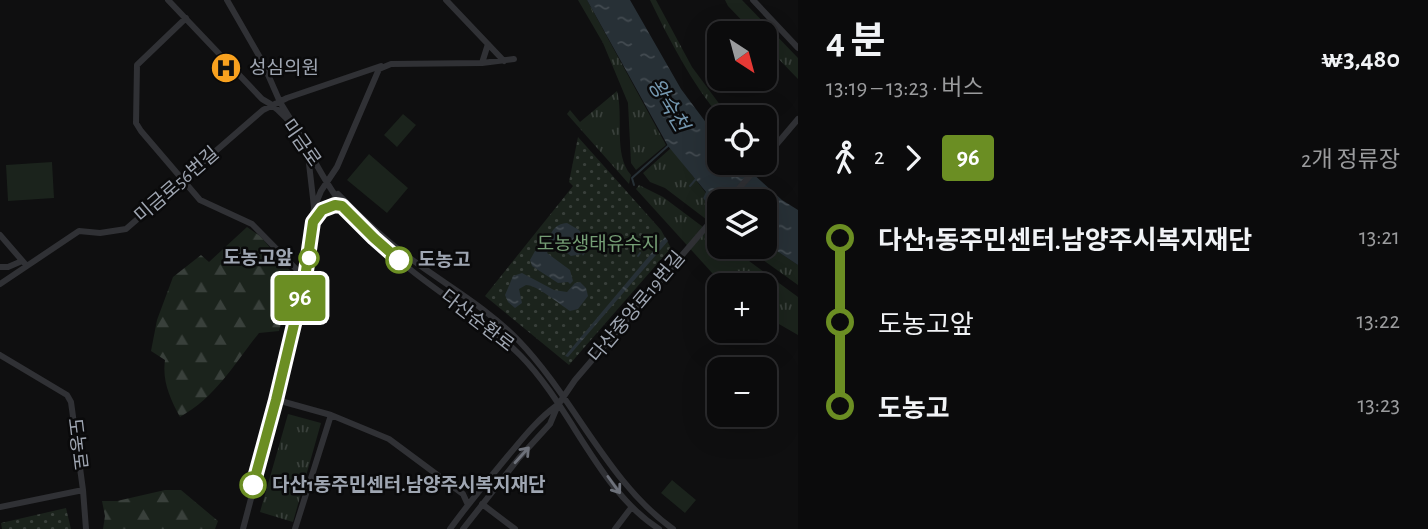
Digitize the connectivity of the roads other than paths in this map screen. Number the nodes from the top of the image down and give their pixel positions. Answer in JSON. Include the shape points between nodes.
{"nodes":[{"id":1,"x":169,"y":0,"type":"edge"},
{"id":2,"x":227,"y":0,"type":"edge"},
{"id":3,"x":446,"y":0,"type":"edge"},
{"id":4,"x":753,"y":0,"type":"edge"},
{"id":5,"x":186,"y":19,"type":"junction"},
{"id":6,"x":488,"y":44,"type":"junction"},
{"id":7,"x":798,"y":48,"type":"edge"},
{"id":8,"x":514,"y":59,"type":"dead end"},
{"id":9,"x":504,"y":61,"type":"junction"},
{"id":10,"x":482,"y":63,"type":"junction"},
{"id":11,"x":383,"y":66,"type":"junction"},
{"id":12,"x":277,"y":104,"type":"junction"},
{"id":13,"x":798,"y":119,"type":"edge"},
{"id":14,"x":777,"y":144,"type":"edge"},
{"id":15,"x":307,"y":148,"type":"junction"},
{"id":16,"x":751,"y":175,"type":"edge"},
{"id":17,"x":181,"y":180,"type":"junction"},
{"id":18,"x":328,"y":182,"type":"junction"},
{"id":19,"x":738,"y":189,"type":"edge"},
{"id":20,"x":342,"y":206,"type":"junction"},
{"id":21,"x":314,"y":208,"type":"junction"},
{"id":22,"x":313,"y":222,"type":"junction"},
{"id":23,"x":707,"y":226,"type":"edge"},
{"id":24,"x":0,"y":235,"type":"edge"},
{"id":25,"x":24,"y":263,"type":"junction"},
{"id":26,"x":0,"y":267,"type":"edge"},
{"id":27,"x":305,"y":278,"type":"junction"},
{"id":28,"x":0,"y":284,"type":"edge"},
{"id":29,"x":0,"y":355,"type":"edge"},
{"id":30,"x":563,"y":397,"type":"junction"},
{"id":31,"x":276,"y":400,"type":"junction"},
{"id":32,"x":558,"y":405,"type":"junction"},
{"id":33,"x":331,"y":415,"type":"junction"},
{"id":34,"x":83,"y":490,"type":"junction"},
{"id":35,"x":463,"y":494,"type":"junction"},
{"id":36,"x":475,"y":495,"type":"junction"},
{"id":37,"x":482,"y":504,"type":"junction"},
{"id":38,"x":468,"y":505,"type":"junction"},
{"id":39,"x":0,"y":507,"type":"edge"},
{"id":40,"x":631,"y":508,"type":"junction"},
{"id":41,"x":86,"y":529,"type":"edge"},
{"id":42,"x":243,"y":529,"type":"edge"},
{"id":43,"x":295,"y":529,"type":"edge"},
{"id":44,"x":450,"y":529,"type":"edge"},
{"id":45,"x":463,"y":529,"type":"edge"},
{"id":46,"x":515,"y":529,"type":"edge"},
{"id":47,"x":615,"y":529,"type":"edge"},
{"id":48,"x":659,"y":529,"type":"edge"},
{"id":49,"x":673,"y":529,"type":"edge"}],
"edges":[{"from":1,"to":5,"type":"street","name":"미금로"},
{"from":2,"to":12,"type":"street","via":[[278,93]]},
{"from":3,"to":6,"type":"street"},
{"from":4,"to":7,"type":"street"},
{"from":5,"to":12,"type":"street","name":"미금로","via":[[262,99]]},
{"from":5,"to":17,"type":"street","via":[[137,65],[136,123]]},
{"from":6,"to":9,"type":"street"},
{"from":6,"to":10,"type":"street"},
{"from":8,"to":9,"type":"street","name":"미금로56번길"},
{"from":9,"to":10,"type":"street","name":"미금로56번길"},
{"from":10,"to":11,"type":"street","name":"미금로56번길"},
{"from":11,"to":12,"type":"street","name":"미금로56번길"},
{"from":11,"to":18,"type":"street"},
{"from":12,"to":15,"type":"street","name":"미금로"},
{"from":12,"to":17,"type":"street","name":"미금로56번길","via":[[262,110]]},
{"from":13,"to":14,"type":"street"},
{"from":15,"to":18,"type":"street","name":"미금로"},
{"from":15,"to":21,"type":"street"},
{"from":16,"to":19,"type":"street"},
{"from":17,"to":25,"type":"street","name":"미금로56번길","via":[[126,229],[79,230]]},
{"from":17,"to":27,"type":"street","via":[[200,200],[253,225]]},
{"from":18,"to":20,"type":"street","name":"다산순환로"},
{"from":18,"to":21,"type":"street","name":"미금로"},
{"from":18,"to":30,"type":"street","name":"다산순환로","via":[[383,238],[508,329]]},
{"from":20,"to":22,"type":"street","via":[[322,210]]},
{"from":20,"to":32,"type":"street","name":"다산순환로","via":[[411,271],[518,353]]},
{"from":21,"to":22,"type":"street","name":"미금로"},
{"from":22,"to":27,"type":"street","name":"미금로"},
{"from":23,"to":30,"type":"street","name":"다산중앙로19번길"},
{"from":24,"to":25,"type":"street"},
{"from":25,"to":26,"type":"street"},
{"from":25,"to":28,"type":"street","name":"미금로56번길"},
{"from":27,"to":31,"type":"street","name":"미금로"},
{"from":29,"to":34,"type":"street","name":"도농로","via":[[71,402]]},
{"from":30,"to":32,"type":"street","name":"다산중앙로19번길"},
{"from":30,"to":49,"type":"street","name":"다산순환로","via":[[638,498]]},
{"from":31,"to":33,"type":"street"},
{"from":31,"to":42,"type":"street","name":"미금로"},
{"from":32,"to":36,"type":"street","name":"다산중앙로19번길","via":[[542,416]]},
{"from":37,"to":32,"type":"street","name":"다산중앙로19번길","one_way":true,"via":[[546,429]]},
{"from":32,"to":40,"type":"street","name":"다산순환로","one_way":true},
{"from":33,"to":35,"type":"street","via":[[389,439]]},
{"from":33,"to":43,"type":"street"},
{"from":34,"to":39,"type":"street"},
{"from":34,"to":41,"type":"street","name":"도농로"},
{"from":35,"to":36,"type":"street"},
{"from":35,"to":38,"type":"street"},
{"from":36,"to":38,"type":"street","name":"다산중앙로19번길"},
{"from":37,"to":45,"type":"street","name":"다산중앙로19번길"},
{"from":37,"to":46,"type":"street"},
{"from":38,"to":44,"type":"street","name":"다산중앙로19번길"},
{"from":40,"to":47,"type":"street"},
{"from":40,"to":48,"type":"street","name":"다산순환로"}]}
